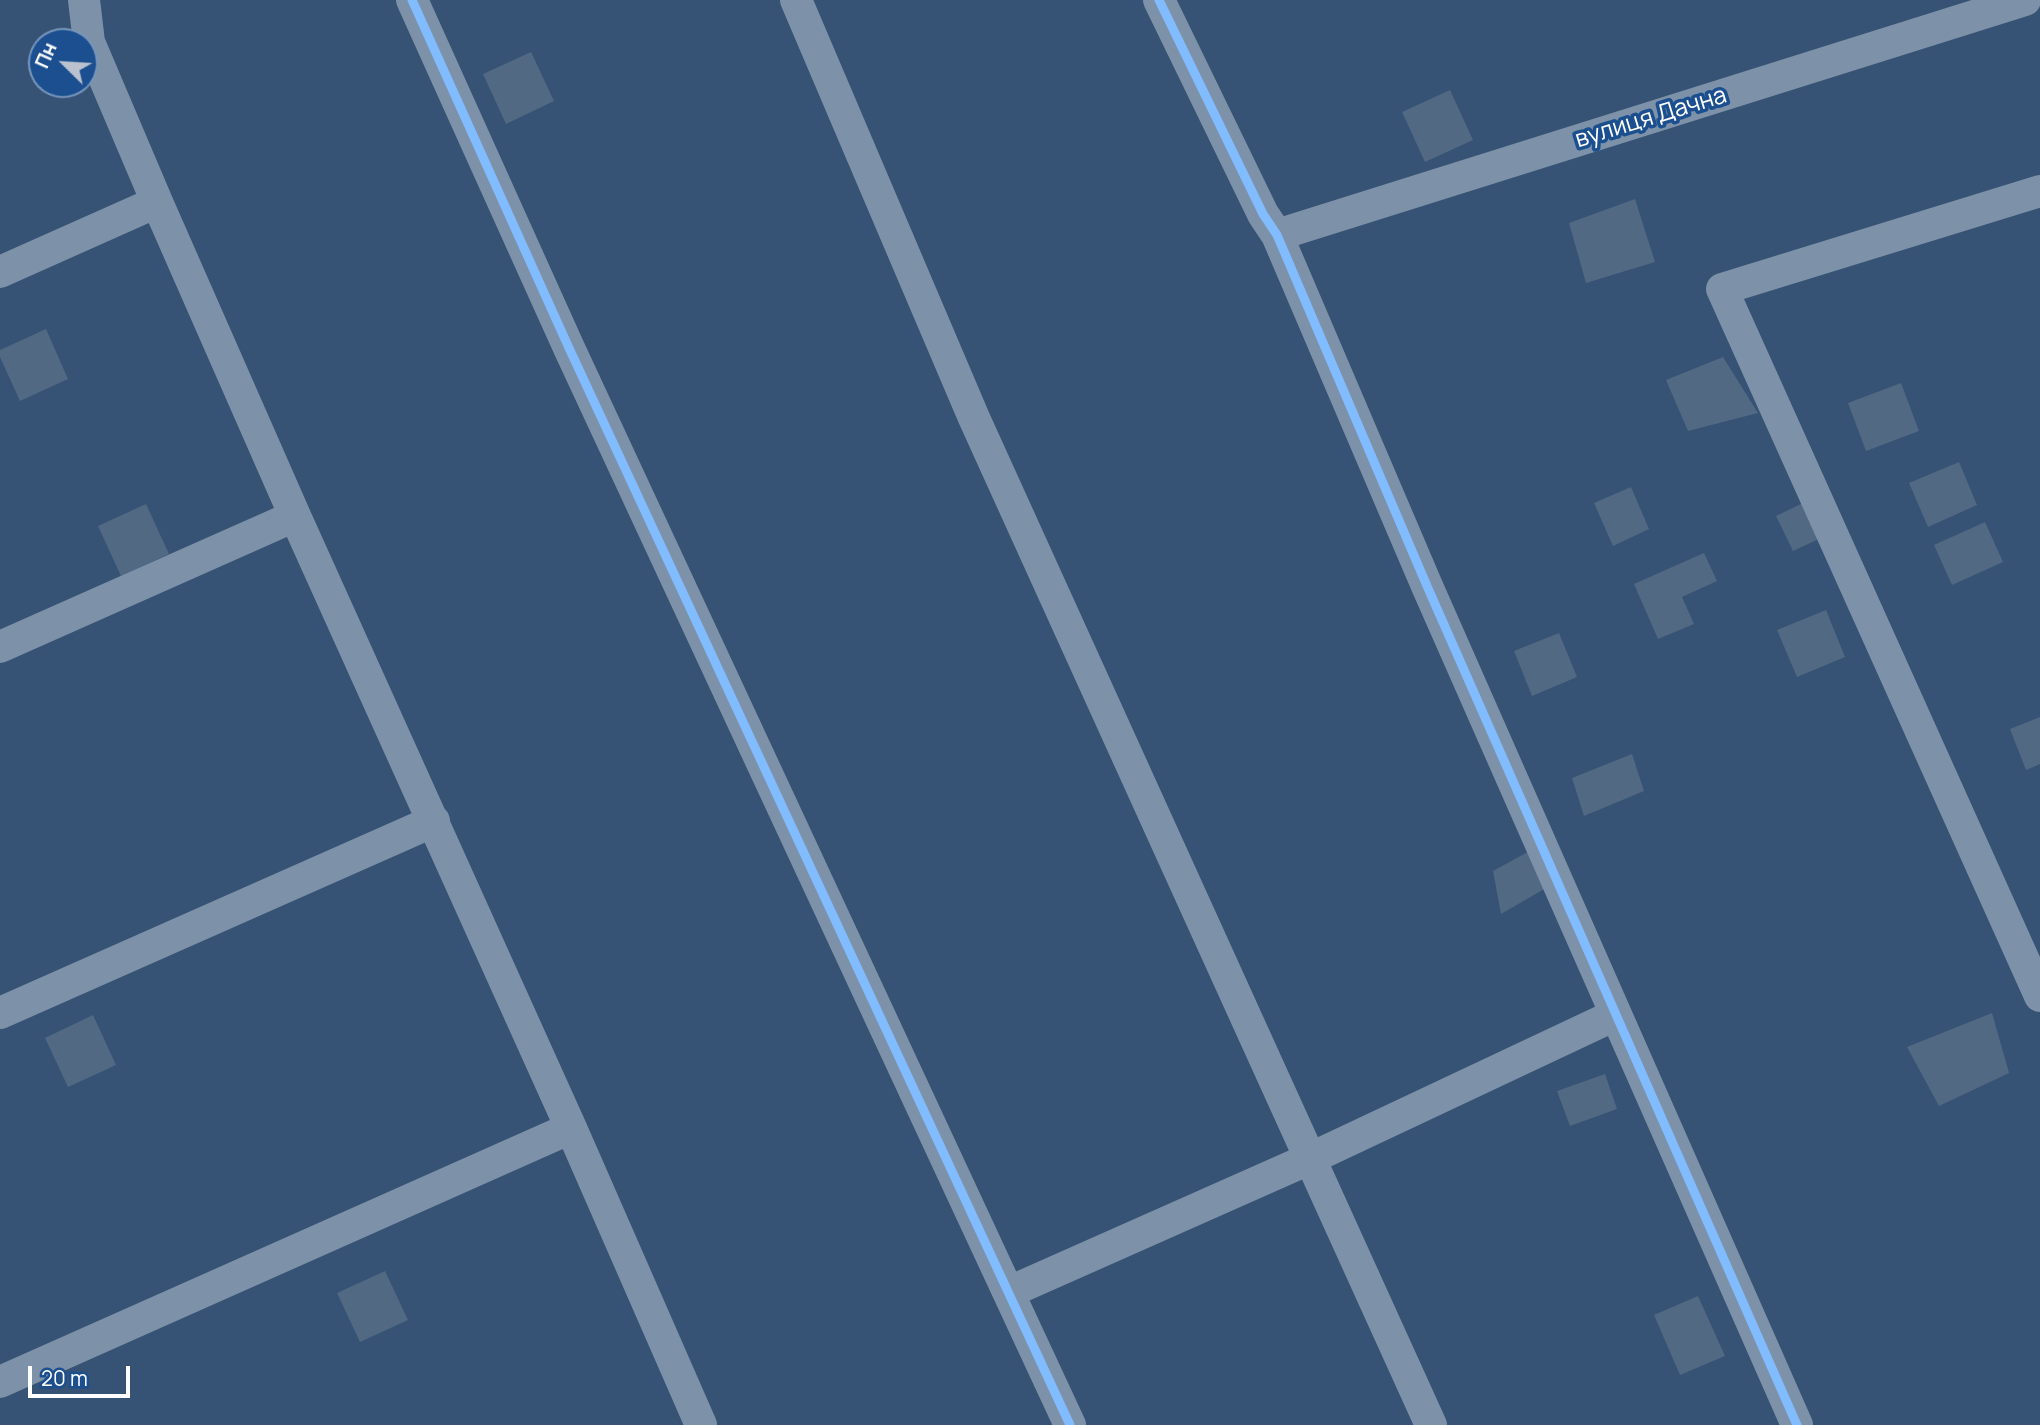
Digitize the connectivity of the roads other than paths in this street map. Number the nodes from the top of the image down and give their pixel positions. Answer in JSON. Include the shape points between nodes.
{"nodes":[{"id":1,"x":84,"y":0,"type":"edge"},
{"id":2,"x":412,"y":0,"type":"edge"},
{"id":3,"x":796,"y":0,"type":"edge"},
{"id":4,"x":1158,"y":0,"type":"edge"},
{"id":5,"x":2025,"y":0,"type":"edge"},
{"id":6,"x":2040,"y":191,"type":"edge"},
{"id":7,"x":157,"y":202,"type":"junction"},
{"id":8,"x":1277,"y":235,"type":"junction"},
{"id":9,"x":0,"y":272,"type":"edge"},
{"id":10,"x":295,"y":516,"type":"junction"},
{"id":11,"x":0,"y":647,"type":"edge"},
{"id":12,"x":434,"y":821,"type":"junction"},
{"id":13,"x":2040,"y":996,"type":"edge"},
{"id":14,"x":0,"y":1013,"type":"edge"},
{"id":15,"x":1615,"y":1015,"type":"junction"},
{"id":16,"x":571,"y":1128,"type":"junction"},
{"id":17,"x":1311,"y":1158,"type":"junction"},
{"id":18,"x":1009,"y":1292,"type":"junction"},
{"id":19,"x":0,"y":1382,"type":"edge"},
{"id":20,"x":701,"y":1425,"type":"edge"},
{"id":21,"x":1070,"y":1425,"type":"edge"},
{"id":22,"x":1431,"y":1425,"type":"edge"},
{"id":23,"x":1797,"y":1425,"type":"edge"}],
"edges":[{"from":1,"to":7,"type":"street","via":[[89,42]]},
{"from":2,"to":18,"type":"street"},
{"from":3,"to":17,"type":"street","via":[[974,418]]},
{"from":4,"to":8,"type":"street"},
{"from":5,"to":8,"type":"street","name":"вулиця Дачна"},
{"from":6,"to":13,"type":"street","via":[[1722,289]]},
{"from":7,"to":9,"type":"street"},
{"from":7,"to":10,"type":"street"},
{"from":8,"to":15,"type":"street"},
{"from":10,"to":11,"type":"street"},
{"from":10,"to":12,"type":"street"},
{"from":12,"to":14,"type":"street"},
{"from":12,"to":16,"type":"street"},
{"from":15,"to":17,"type":"street"},
{"from":15,"to":23,"type":"street"},
{"from":16,"to":19,"type":"street"},
{"from":16,"to":20,"type":"street"},
{"from":17,"to":18,"type":"street"},
{"from":17,"to":22,"type":"street"},
{"from":18,"to":21,"type":"street"}]}
